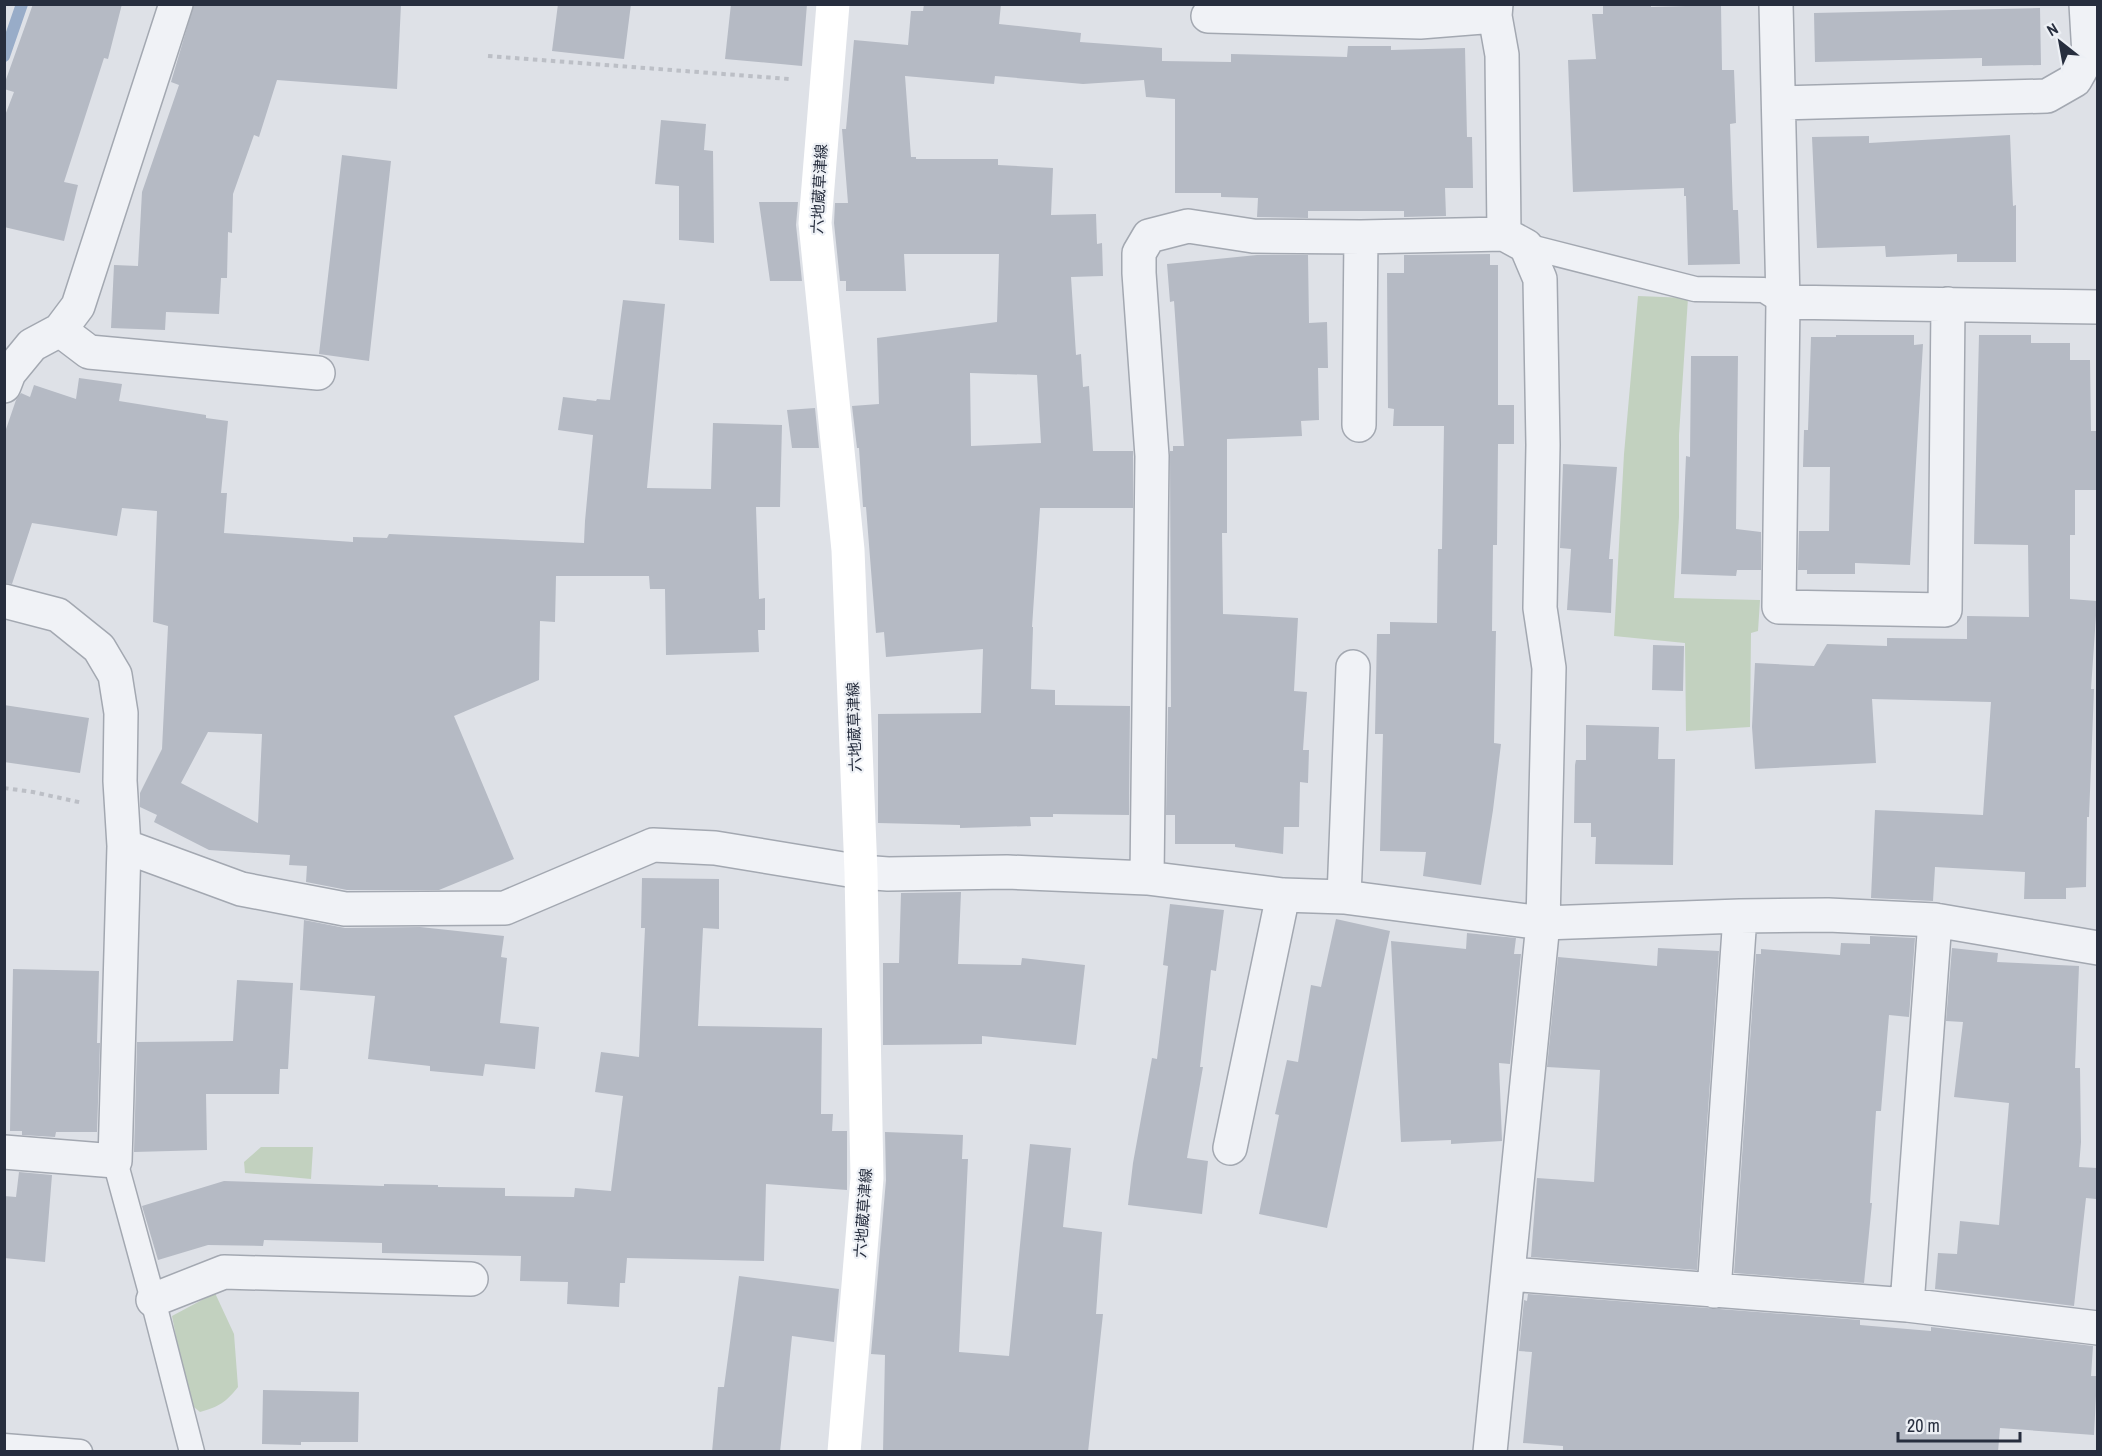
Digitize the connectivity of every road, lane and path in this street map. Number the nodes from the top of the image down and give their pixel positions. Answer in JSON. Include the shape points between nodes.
{"nodes":[{"id":1,"x":176,"y":4,"type":"edge"},
{"id":2,"x":834,"y":4,"type":"edge"},
{"id":3,"x":1776,"y":4,"type":"edge"},
{"id":4,"x":2086,"y":4,"type":"edge"},
{"id":5,"x":1199,"y":10,"type":"edge"},
{"id":6,"x":1496,"y":10,"type":"edge"},
{"id":7,"x":488,"y":56,"type":"dead end"},
{"id":8,"x":2091,"y":64,"type":"edge"},
{"id":9,"x":826,"y":82,"type":"junction"},
{"id":10,"x":1779,"y":103,"type":"junction"},
{"id":11,"x":1361,"y":237,"type":"junction"},
{"id":12,"x":1515,"y":240,"type":"junction"},
{"id":13,"x":1784,"y":302,"type":"junction"},
{"id":14,"x":1948,"y":304,"type":"junction"},
{"id":15,"x":2097,"y":307,"type":"edge"},
{"id":16,"x":60,"y":330,"type":"junction"},
{"id":17,"x":318,"y":374,"type":"dead end"},
{"id":18,"x":4,"y":386,"type":"edge"},
{"id":19,"x":1359,"y":425,"type":"dead end"},
{"id":20,"x":4,"y":602,"type":"edge"},
{"id":21,"x":1353,"y":667,"type":"dead end"},
{"id":22,"x":4,"y":788,"type":"edge"},
{"id":23,"x":123,"y":831,"type":"junction"},
{"id":24,"x":861,"y":872,"type":"junction"},
{"id":25,"x":1147,"y":878,"type":"junction"},
{"id":26,"x":1283,"y":895,"type":"junction"},
{"id":27,"x":1344,"y":897,"type":"junction"},
{"id":28,"x":1740,"y":916,"type":"junction"},
{"id":29,"x":1935,"y":920,"type":"junction"},
{"id":30,"x":1543,"y":923,"type":"junction"},
{"id":31,"x":2097,"y":948,"type":"edge"},
{"id":32,"x":1230,"y":1148,"type":"dead end"},
{"id":33,"x":4,"y":1152,"type":"edge"},
{"id":34,"x":115,"y":1161,"type":"junction"},
{"id":35,"x":1509,"y":1274,"type":"junction"},
{"id":36,"x":471,"y":1279,"type":"dead end"},
{"id":37,"x":1714,"y":1291,"type":"junction"},
{"id":38,"x":153,"y":1300,"type":"junction"},
{"id":39,"x":1907,"y":1305,"type":"junction"},
{"id":40,"x":2097,"y":1328,"type":"edge"},
{"id":41,"x":4,"y":1446,"type":"edge"},
{"id":42,"x":80,"y":1452,"type":"edge"},
{"id":43,"x":192,"y":1452,"type":"edge"},
{"id":44,"x":844,"y":1452,"type":"edge"},
{"id":45,"x":1490,"y":1452,"type":"edge"}],
"edges":[{"from":1,"to":16,"type":"street","via":[[78,306]]},
{"from":2,"to":9,"type":"main road","name":"六地蔵草津線"},
{"from":3,"to":10,"type":"street"},
{"from":4,"to":8,"type":"street"},
{"from":5,"to":6,"type":"street","via":[[1419,22]]},
{"from":6,"to":12,"type":"street"},
{"from":7,"to":9,"type":"path"},
{"from":8,"to":10,"type":"street","via":[[2075,80],[2047,96]]},
{"from":9,"to":24,"type":"main road","name":"六地蔵草津線","via":[[815,223],[848,550]]},
{"from":10,"to":13,"type":"street"},
{"from":11,"to":12,"type":"street"},
{"from":11,"to":19,"type":"street"},
{"from":11,"to":25,"type":"street","via":[[1253,236],[1188,226],[1149,236],[1139,253],[1152,456]]},
{"from":12,"to":13,"type":"lane","via":[[1695,289],[1764,290]]},
{"from":12,"to":30,"type":"street","via":[[1540,279],[1540,608],[1549,668]]},
{"from":13,"to":14,"type":"street"},
{"from":13,"to":14,"type":"street","via":[[1779,607],[1945,610]]},
{"from":14,"to":15,"type":"street"},
{"from":16,"to":17,"type":"street","via":[[89,352]]},
{"from":16,"to":18,"type":"street","via":[[32,345],[9,373]]},
{"from":20,"to":23,"type":"street","via":[[58,615],[99,648],[115,675],[121,713]]},
{"from":21,"to":27,"type":"street"},
{"from":22,"to":23,"type":"path","via":[[73,800]]},
{"from":23,"to":24,"type":"street","via":[[241,889],[345,909],[505,908],[653,846],[715,848]]},
{"from":23,"to":34,"type":"street"},
{"from":24,"to":25,"type":"street","via":[[1007,872]]},
{"from":24,"to":44,"type":"main road","name":"六地蔵草津線","via":[[867,1178]]},
{"from":25,"to":26,"type":"street"},
{"from":26,"to":27,"type":"street"},
{"from":26,"to":32,"type":"street"},
{"from":27,"to":30,"type":"street"},
{"from":28,"to":29,"type":"street"},
{"from":28,"to":30,"type":"street"},
{"from":28,"to":37,"type":"street"},
{"from":29,"to":31,"type":"street"},
{"from":29,"to":39,"type":"street"},
{"from":30,"to":35,"type":"street"},
{"from":33,"to":34,"type":"street"},
{"from":34,"to":38,"type":"lane"},
{"from":35,"to":37,"type":"street"},
{"from":35,"to":45,"type":"street"},
{"from":36,"to":38,"type":"street","via":[[224,1272]]},
{"from":37,"to":39,"type":"street"},
{"from":38,"to":43,"type":"lane"},
{"from":39,"to":40,"type":"street"},
{"from":41,"to":42,"type":"lane"}]}
